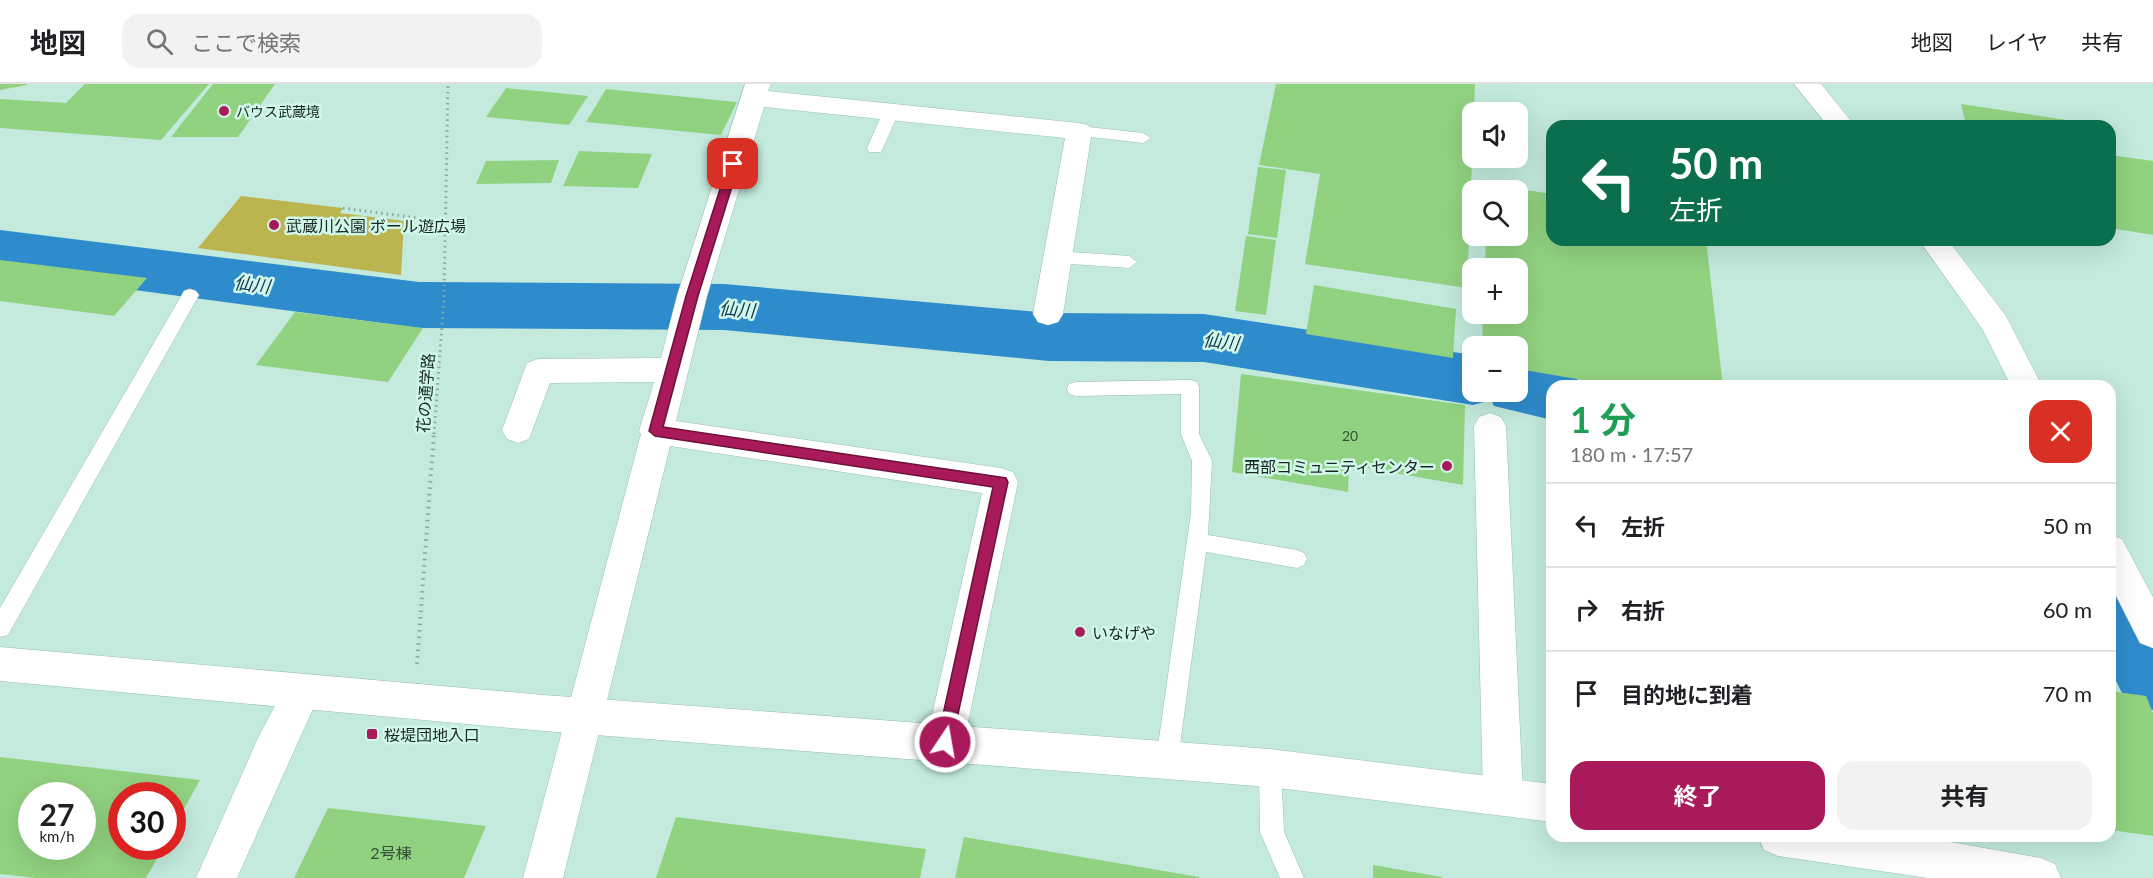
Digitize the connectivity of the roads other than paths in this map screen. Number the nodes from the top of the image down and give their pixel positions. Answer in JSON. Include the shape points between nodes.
{"nodes":[{"id":1,"x":1808,"y":84,"type":"edge"},
{"id":2,"x":756,"y":91,"type":"edge"},
{"id":3,"x":891,"y":112,"type":"junction"},
{"id":4,"x":1837,"y":120,"type":"edge"},
{"id":5,"x":1079,"y":131,"type":"junction"},
{"id":6,"x":1143,"y":138,"type":"dead end"},
{"id":7,"x":875,"y":148,"type":"dead end"},
{"id":8,"x":1937,"y":246,"type":"edge"},
{"id":9,"x":1057,"y":257,"type":"junction"},
{"id":10,"x":1129,"y":262,"type":"dead end"},
{"id":11,"x":190,"y":295,"type":"dead end"},
{"id":12,"x":1048,"y":314,"type":"dead end"},
{"id":13,"x":672,"y":370,"type":"junction"},
{"id":14,"x":2024,"y":380,"type":"edge"},
{"id":15,"x":1076,"y":389,"type":"dead end"},
{"id":16,"x":1490,"y":426,"type":"dead end"},
{"id":17,"x":518,"y":430,"type":"dead end"},
{"id":18,"x":655,"y":431,"type":"junction"},
{"id":19,"x":1197,"y":542,"type":"junction"},
{"id":20,"x":1297,"y":559,"type":"dead end"},
{"id":21,"x":2116,"y":561,"type":"edge"},
{"id":22,"x":0,"y":628,"type":"edge"},
{"id":23,"x":2153,"y":632,"type":"edge"},
{"id":24,"x":0,"y":664,"type":"edge"},
{"id":25,"x":301,"y":693,"type":"junction"},
{"id":26,"x":583,"y":716,"type":"junction"},
{"id":27,"x":945,"y":742,"type":"junction"},
{"id":28,"x":1167,"y":760,"type":"junction"},
{"id":29,"x":1270,"y":768,"type":"junction"},
{"id":30,"x":1503,"y":795,"type":"junction"},
{"id":31,"x":1546,"y":802,"type":"edge"},
{"id":32,"x":1823,"y":842,"type":"edge"},
{"id":33,"x":216,"y":878,"type":"edge"},
{"id":34,"x":543,"y":878,"type":"edge"},
{"id":35,"x":1292,"y":878,"type":"edge"},
{"id":36,"x":2041,"y":878,"type":"edge"}],
"edges":[{"from":1,"to":4,"type":"street"},
{"from":2,"to":3,"type":"street"},
{"from":2,"to":13,"type":"street"},
{"from":3,"to":5,"type":"street"},
{"from":3,"to":7,"type":"lane"},
{"from":5,"to":6,"type":"lane"},
{"from":5,"to":9,"type":"street"},
{"from":8,"to":14,"type":"street","via":[[1995,324]]},
{"from":9,"to":10,"type":"lane"},
{"from":9,"to":12,"type":"street"},
{"from":11,"to":22,"type":"lane"},
{"from":13,"to":17,"type":"street","via":[[538,371]]},
{"from":13,"to":18,"type":"street"},
{"from":15,"to":19,"type":"lane","via":[[1190,387],[1190,434],[1202,461]]},
{"from":16,"to":30,"type":"street"},
{"from":18,"to":26,"type":"street"},
{"from":18,"to":27,"type":"street","via":[[1001,482]]},
{"from":19,"to":20,"type":"lane"},
{"from":19,"to":28,"type":"lane"},
{"from":21,"to":23,"type":"street"},
{"from":24,"to":25,"type":"street"},
{"from":25,"to":26,"type":"street"},
{"from":25,"to":33,"type":"street"},
{"from":26,"to":27,"type":"street"},
{"from":26,"to":34,"type":"street"},
{"from":27,"to":28,"type":"street"},
{"from":28,"to":29,"type":"street"},
{"from":29,"to":30,"type":"street"},
{"from":29,"to":35,"type":"lane","via":[[1272,832]]},
{"from":30,"to":31,"type":"street"},
{"from":32,"to":36,"type":"street"}]}
